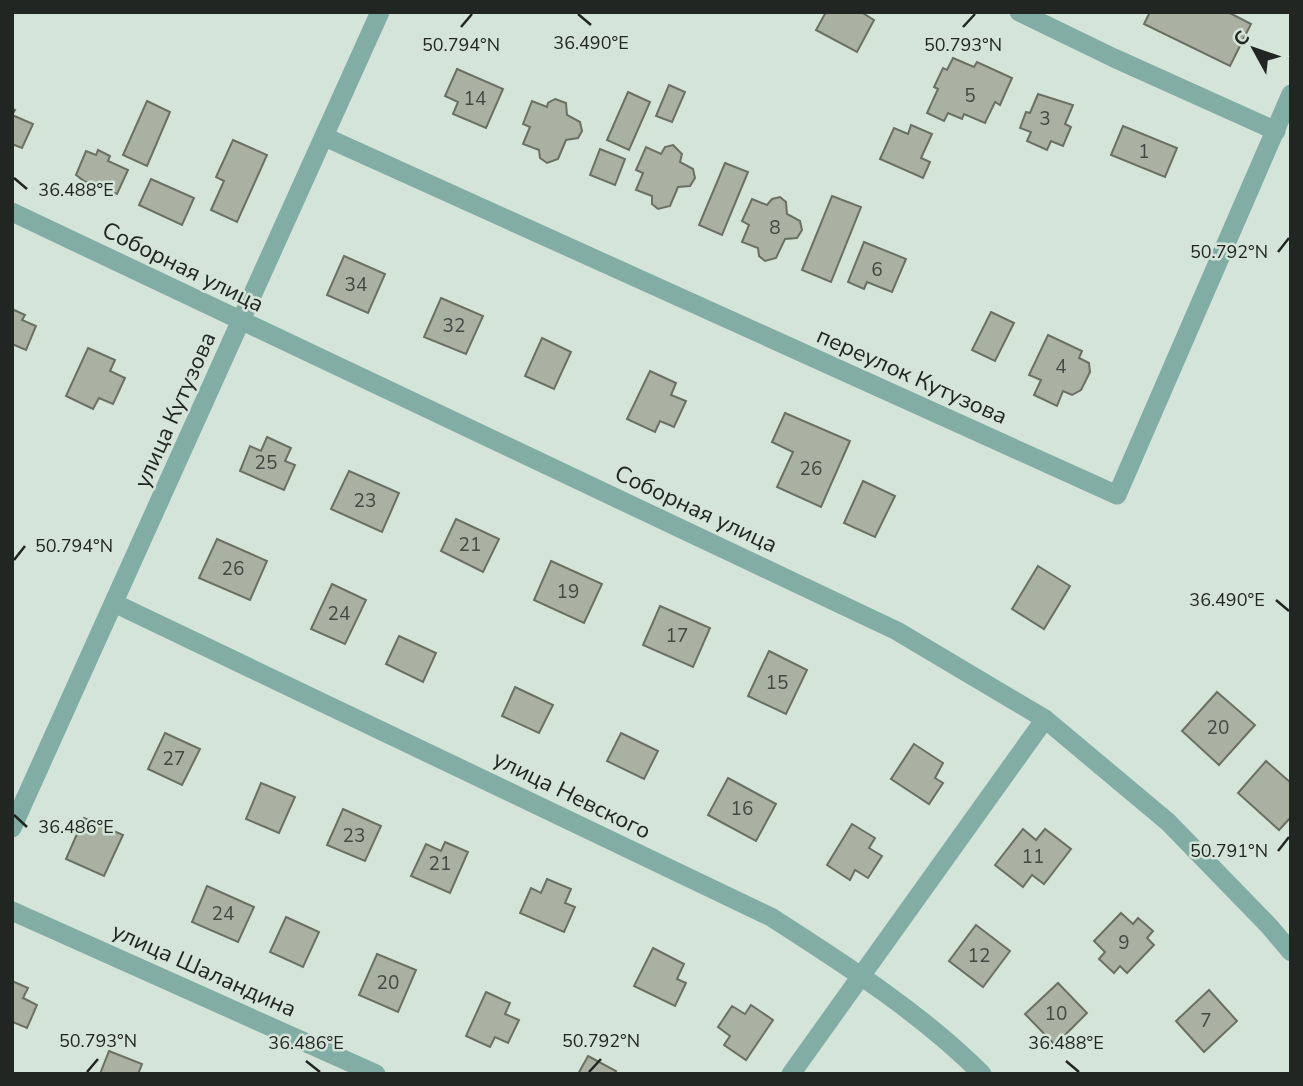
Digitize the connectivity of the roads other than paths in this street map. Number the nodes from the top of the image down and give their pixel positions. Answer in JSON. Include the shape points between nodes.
{"nodes":[{"id":1,"x":380,"y":12,"type":"edge"},
{"id":2,"x":1019,"y":12,"type":"edge"},
{"id":3,"x":1291,"y":94,"type":"edge"},
{"id":4,"x":1276,"y":131,"type":"junction"},
{"id":5,"x":325,"y":137,"type":"junction"},
{"id":6,"x":12,"y":212,"type":"edge"},
{"id":7,"x":242,"y":322,"type":"junction"},
{"id":8,"x":114,"y":603,"type":"junction"},
{"id":9,"x":1045,"y":719,"type":"junction"},
{"id":10,"x":12,"y":828,"type":"edge"},
{"id":11,"x":12,"y":911,"type":"edge"},
{"id":12,"x":1291,"y":951,"type":"edge"},
{"id":13,"x":862,"y":975,"type":"junction"},
{"id":14,"x":376,"y":1074,"type":"edge"},
{"id":15,"x":791,"y":1074,"type":"edge"},
{"id":16,"x":982,"y":1074,"type":"edge"}],
"edges":[{"from":1,"to":5,"type":"street","name":"улица Кутузова"},
{"from":2,"to":4,"type":"street"},
{"from":3,"to":4,"type":"street","name":"переулок Кутузова"},
{"from":4,"to":5,"type":"street","name":"переулок Кутузова","via":[[1117,495]]},
{"from":5,"to":7,"type":"street","name":"улица Кутузова"},
{"from":6,"to":7,"type":"street","name":"Соборная улица"},
{"from":7,"to":8,"type":"street","name":"улица Кутузова"},
{"from":7,"to":9,"type":"street","name":"Соборная улица","via":[[897,631]]},
{"from":8,"to":10,"type":"street","name":"улица Кутузова"},
{"from":8,"to":13,"type":"street","name":"улица Невского","via":[[771,917]]},
{"from":9,"to":12,"type":"street","name":"Соборная улица","via":[[1168,822]]},
{"from":9,"to":13,"type":"street"},
{"from":11,"to":14,"type":"street","name":"улица Шаландина"},
{"from":13,"to":15,"type":"street"},
{"from":13,"to":16,"type":"street","name":"улица Невского"}]}
